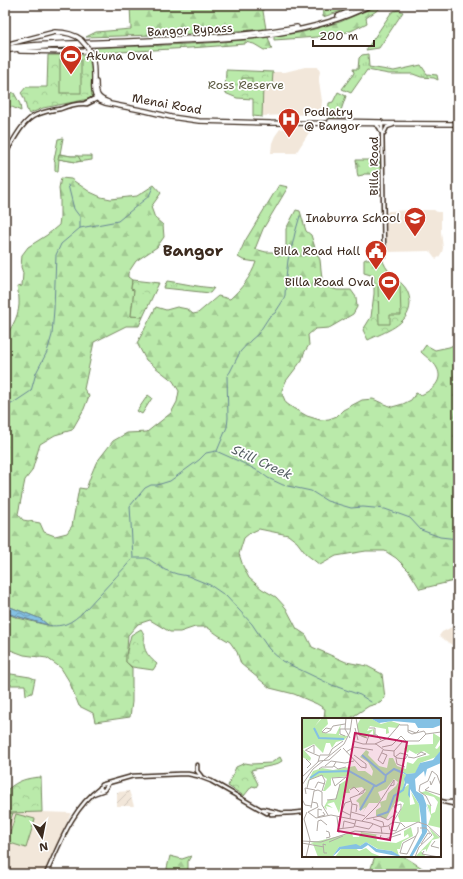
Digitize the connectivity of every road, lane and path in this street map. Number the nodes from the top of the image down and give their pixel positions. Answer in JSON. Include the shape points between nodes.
{"nodes":[{"id":1,"x":364,"y":5,"type":"edge"},
{"id":2,"x":371,"y":5,"type":"edge"},
{"id":3,"x":272,"y":33,"type":"junction"},
{"id":4,"x":88,"y":48,"type":"junction"},
{"id":5,"x":5,"y":49,"type":"edge"},
{"id":6,"x":75,"y":52,"type":"junction"},
{"id":7,"x":93,"y":62,"type":"junction"},
{"id":8,"x":98,"y":97,"type":"junction"},
{"id":9,"x":390,"y":122,"type":"junction"},
{"id":10,"x":374,"y":123,"type":"junction"},
{"id":11,"x":458,"y":123,"type":"edge"},
{"id":12,"x":382,"y":124,"type":"junction"},
{"id":13,"x":399,"y":124,"type":"junction"},
{"id":14,"x":383,"y":139,"type":"junction"},
{"id":15,"x":5,"y":154,"type":"edge"},
{"id":16,"x":384,"y":255,"type":"dead end"},
{"id":17,"x":197,"y":765,"type":"dead end"},
{"id":18,"x":203,"y":777,"type":"junction"},
{"id":19,"x":110,"y":783,"type":"junction"},
{"id":20,"x":102,"y":788,"type":"junction"},
{"id":21,"x":441,"y":801,"type":"edge"},
{"id":22,"x":458,"y":803,"type":"edge"},
{"id":23,"x":259,"y":808,"type":"junction"},
{"id":24,"x":270,"y":811,"type":"junction"},
{"id":25,"x":302,"y":812,"type":"edge"},
{"id":26,"x":46,"y":874,"type":"edge"}],
"edges":[{"from":1,"to":3,"type":"main road","name":"Bangor Bypass","via":[[318,22]]},
{"from":2,"to":3,"type":"main road","name":"Bangor Bypass","via":[[318,24]]},
{"from":3,"to":5,"type":"main road","name":"Bangor Bypass","via":[[45,44]]},
{"from":4,"to":5,"type":"main road","bridge":true,"via":[[78,36],[53,32]]},
{"from":4,"to":6,"type":"main road"},
{"from":4,"to":7,"type":"main road"},
{"from":4,"to":8,"type":"main road","via":[[95,62]]},
{"from":5,"to":6,"type":"main road"},
{"from":6,"to":7,"type":"main road","via":[[88,54]]},
{"from":7,"to":8,"type":"main road","via":[[94,89]]},
{"from":8,"to":10,"type":"main road","name":"Menai Road","via":[[105,103],[182,119],[210,122]]},
{"from":8,"to":15,"type":"street","via":[[90,103],[32,116]]},
{"from":9,"to":10,"type":"main road","name":"Menai Road"},
{"from":9,"to":11,"type":"main road","name":"Menai Road"},
{"from":9,"to":12,"type":"main road","name":"Menai Road"},
{"from":10,"to":12,"type":"main road","name":"Menai Road"},
{"from":10,"to":14,"type":"street","via":[[380,129]]},
{"from":11,"to":13,"type":"main road","name":"Menai Road"},
{"from":12,"to":13,"type":"main road","name":"Menai Road"},
{"from":12,"to":14,"type":"street","name":"Billa Road"},
{"from":13,"to":14,"type":"street","via":[[390,125],[384,131]]},
{"from":14,"to":16,"type":"street","name":"Billa Road"},
{"from":17,"to":18,"type":"street","via":[[198,772]]},
{"from":18,"to":19,"type":"street","via":[[192,774],[142,775]]},
{"from":18,"to":23,"type":"street"},
{"from":19,"to":20,"type":"street"},
{"from":19,"to":20,"type":"street","via":[[103,785],[105,786]]},
{"from":20,"to":26,"type":"street","via":[[92,795],[72,820]]},
{"from":21,"to":22,"type":"street"},
{"from":23,"to":24,"type":"street"},
{"from":23,"to":24,"type":"street","via":[[269,814]]},
{"from":24,"to":25,"type":"street"}]}
